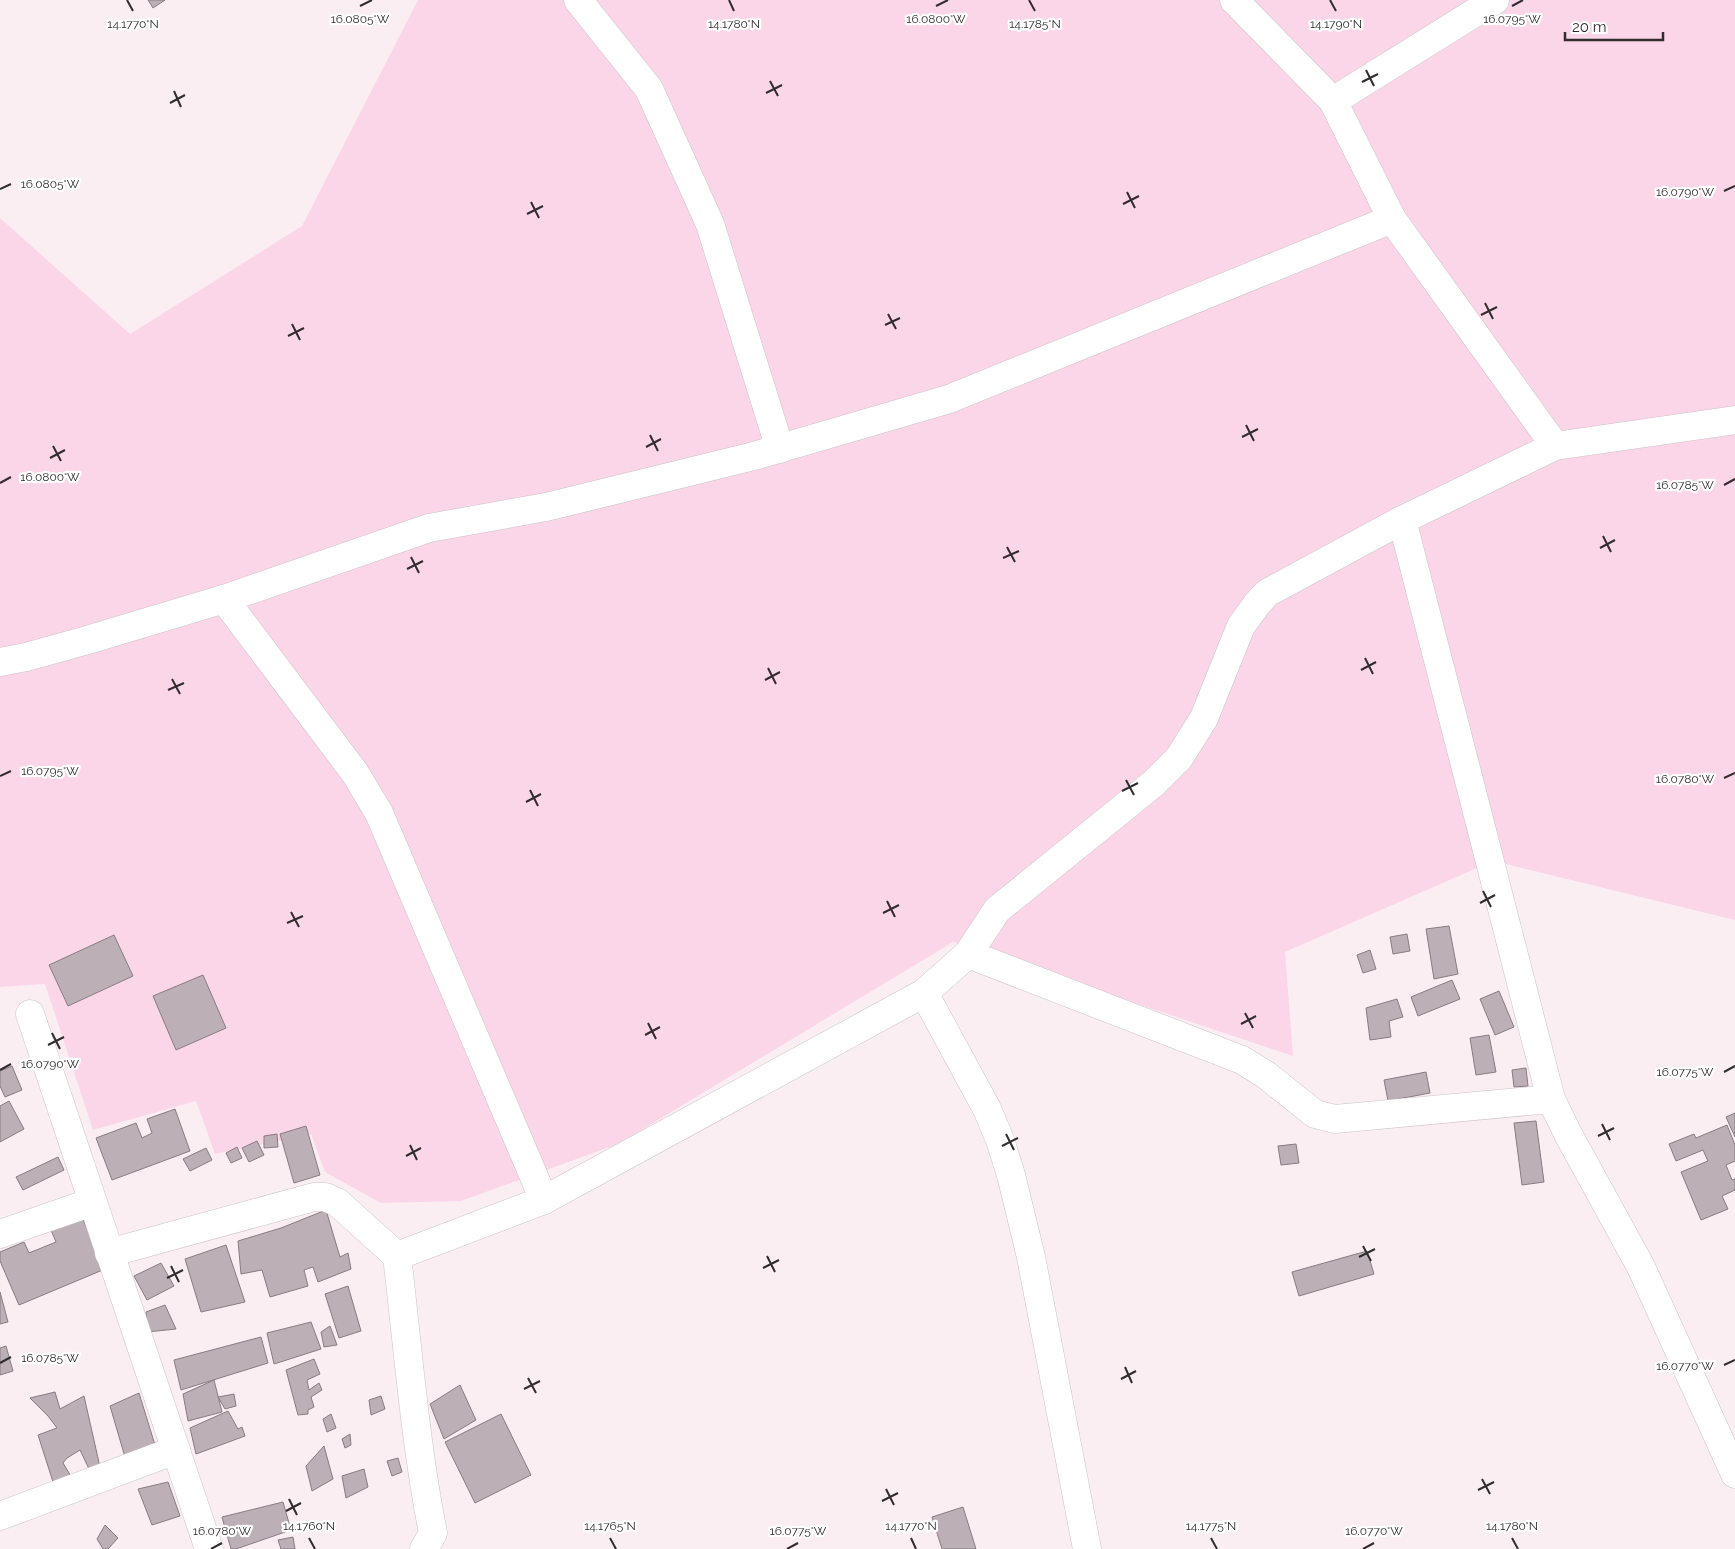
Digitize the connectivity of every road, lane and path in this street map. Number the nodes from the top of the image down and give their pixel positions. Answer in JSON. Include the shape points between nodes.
{"nodes":[{"id":1,"x":578,"y":0,"type":"edge"},
{"id":2,"x":1234,"y":0,"type":"edge"},
{"id":3,"x":1495,"y":0,"type":"edge"},
{"id":4,"x":1333,"y":101,"type":"junction"},
{"id":5,"x":1392,"y":219,"type":"junction"},
{"id":6,"x":1735,"y":420,"type":"edge"},
{"id":7,"x":1555,"y":446,"type":"junction"},
{"id":8,"x":780,"y":448,"type":"junction"},
{"id":9,"x":1402,"y":520,"type":"junction"},
{"id":10,"x":224,"y":599,"type":"junction"},
{"id":11,"x":0,"y":662,"type":"edge"},
{"id":12,"x":968,"y":954,"type":"junction"},
{"id":13,"x":924,"y":993,"type":"junction"},
{"id":14,"x":30,"y":1014,"type":"dead end"},
{"id":15,"x":1551,"y":1099,"type":"junction"},
{"id":16,"x":544,"y":1200,"type":"junction"},
{"id":17,"x":92,"y":1202,"type":"junction"},
{"id":18,"x":0,"y":1234,"type":"edge"},
{"id":19,"x":109,"y":1253,"type":"junction"},
{"id":20,"x":397,"y":1256,"type":"junction"},
{"id":21,"x":176,"y":1450,"type":"junction"},
{"id":22,"x":1735,"y":1474,"type":"edge"},
{"id":23,"x":0,"y":1516,"type":"edge"},
{"id":24,"x":431,"y":1544,"type":"edge"},
{"id":25,"x":209,"y":1549,"type":"edge"},
{"id":26,"x":1087,"y":1549,"type":"edge"}],
"edges":[{"from":1,"to":8,"type":"street","via":[[650,89],[710,224]]},
{"from":2,"to":4,"type":"street"},
{"from":3,"to":4,"type":"street"},
{"from":4,"to":5,"type":"street"},
{"from":5,"to":7,"type":"street"},
{"from":5,"to":8,"type":"street","via":[[949,399]]},
{"from":6,"to":7,"type":"street"},
{"from":7,"to":9,"type":"street"},
{"from":8,"to":10,"type":"street","via":[[546,507],[429,528]]},
{"from":9,"to":12,"type":"street","via":[[1267,593],[1241,626],[1204,718],[1179,758],[1154,783],[997,910]]},
{"from":9,"to":15,"type":"street"},
{"from":10,"to":11,"type":"street","via":[[84,641]]},
{"from":10,"to":16,"type":"street","via":[[355,773],[379,813]]},
{"from":12,"to":13,"type":"street"},
{"from":12,"to":15,"type":"street","via":[[1242,1060],[1315,1114],[1335,1119]]},
{"from":13,"to":16,"type":"street"},
{"from":13,"to":26,"type":"street","via":[[987,1109],[1011,1175],[1040,1304]]},
{"from":14,"to":17,"type":"street"},
{"from":15,"to":22,"type":"street","via":[[1641,1267]]},
{"from":16,"to":20,"type":"street"},
{"from":17,"to":18,"type":"street"},
{"from":17,"to":19,"type":"street"},
{"from":19,"to":20,"type":"street","via":[[314,1197],[325,1197],[337,1202]]},
{"from":19,"to":21,"type":"street"},
{"from":20,"to":24,"type":"street"},
{"from":21,"to":23,"type":"street"},
{"from":21,"to":25,"type":"street"}]}
